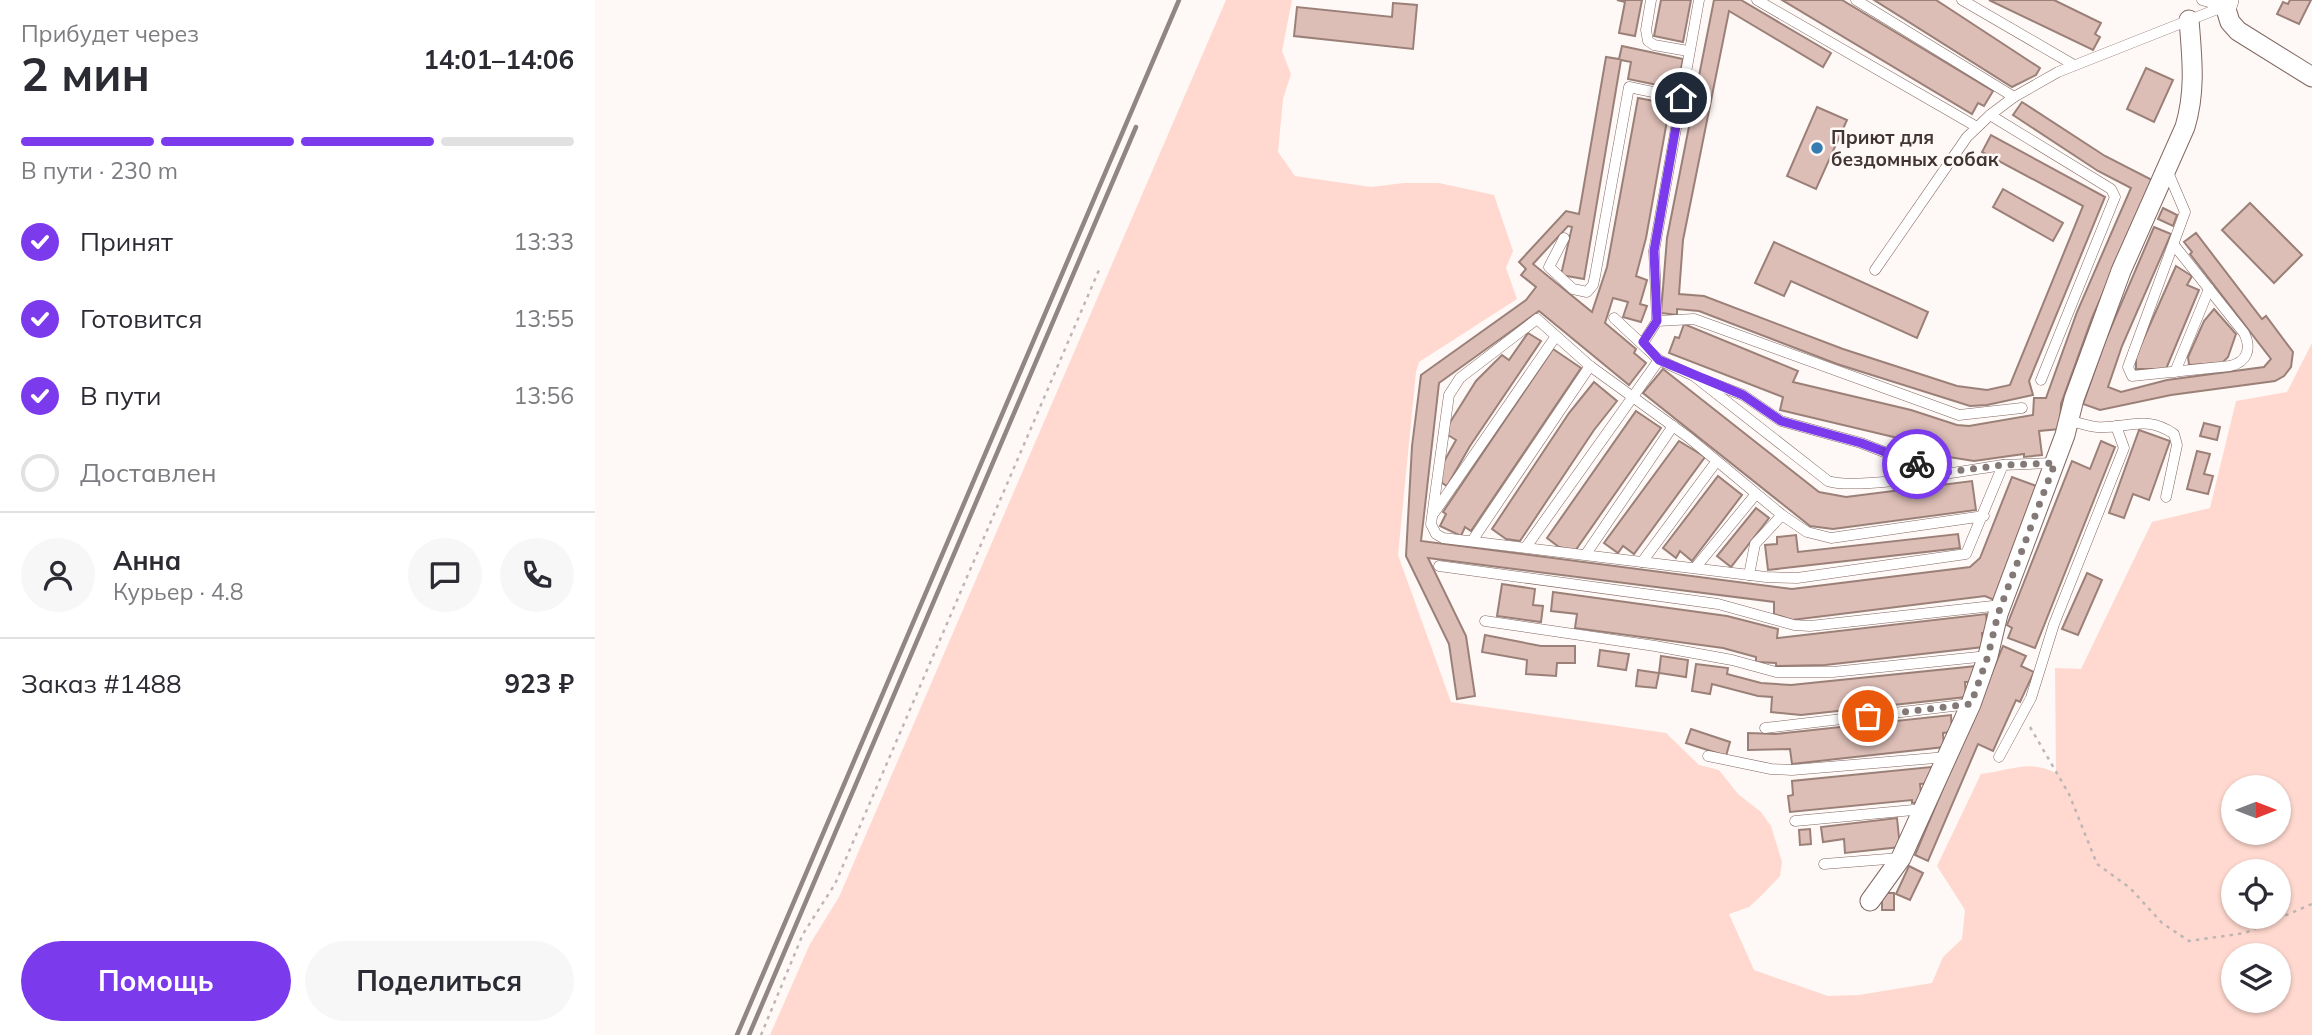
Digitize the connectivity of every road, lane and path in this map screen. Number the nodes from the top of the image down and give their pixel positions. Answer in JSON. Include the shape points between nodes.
{"nodes":[{"id":1,"x":1651,"y":0,"type":"edge"},
{"id":2,"x":1699,"y":0,"type":"edge"},
{"id":3,"x":1757,"y":0,"type":"edge"},
{"id":4,"x":1856,"y":0,"type":"edge"},
{"id":5,"x":1962,"y":0,"type":"edge"},
{"id":6,"x":2202,"y":0,"type":"edge"},
{"id":7,"x":2226,"y":7,"type":"edge"},
{"id":8,"x":2189,"y":20,"type":"junction"},
{"id":9,"x":1688,"y":51,"type":"junction"},
{"id":10,"x":2074,"y":65,"type":"junction"},
{"id":11,"x":2312,"y":77,"type":"edge"},
{"id":12,"x":2014,"y":97,"type":"junction"},
{"id":13,"x":1681,"y":98,"type":"junction"},
{"id":14,"x":1990,"y":115,"type":"junction"},
{"id":15,"x":1977,"y":127,"type":"junction"},
{"id":16,"x":2167,"y":170,"type":"junction"},
{"id":17,"x":1564,"y":238,"type":"dead end"},
{"id":18,"x":2174,"y":245,"type":"junction"},
{"id":19,"x":1099,"y":270,"type":"dead end"},
{"id":20,"x":1875,"y":270,"type":"dead end"},
{"id":21,"x":2209,"y":289,"type":"junction"},
{"id":22,"x":1614,"y":318,"type":"dead end"},
{"id":23,"x":1657,"y":321,"type":"junction"},
{"id":24,"x":1556,"y":336,"type":"junction"},
{"id":25,"x":1643,"y":342,"type":"junction"},
{"id":26,"x":1659,"y":360,"type":"junction"},
{"id":27,"x":1590,"y":366,"type":"junction"},
{"id":28,"x":2175,"y":372,"type":"junction"},
{"id":29,"x":1694,"y":376,"type":"junction"},
{"id":30,"x":2041,"y":380,"type":"dead end"},
{"id":31,"x":1632,"y":398,"type":"junction"},
{"id":32,"x":2022,"y":408,"type":"dead end"},
{"id":33,"x":2069,"y":420,"type":"junction"},
{"id":34,"x":1674,"y":426,"type":"junction"},
{"id":35,"x":2116,"y":426,"type":"junction"},
{"id":36,"x":1716,"y":462,"type":"junction"},
{"id":37,"x":2055,"y":463,"type":"junction"},
{"id":38,"x":2003,"y":465,"type":"junction"},
{"id":39,"x":1940,"y":473,"type":"junction"},
{"id":40,"x":1756,"y":494,"type":"junction"},
{"id":41,"x":2166,"y":497,"type":"dead end"},
{"id":42,"x":1782,"y":515,"type":"junction"},
{"id":43,"x":1431,"y":516,"type":"junction"},
{"id":44,"x":1984,"y":516,"type":"junction"},
{"id":45,"x":1472,"y":541,"type":"junction"},
{"id":46,"x":1526,"y":547,"type":"junction"},
{"id":47,"x":1586,"y":554,"type":"junction"},
{"id":48,"x":1642,"y":562,"type":"junction"},
{"id":49,"x":1439,"y":566,"type":"dead end"},
{"id":50,"x":1695,"y":568,"type":"junction"},
{"id":51,"x":1749,"y":575,"type":"junction"},
{"id":52,"x":2001,"y":606,"type":"junction"},
{"id":53,"x":1485,"y":621,"type":"dead end"},
{"id":54,"x":1988,"y":656,"type":"junction"},
{"id":55,"x":1971,"y":704,"type":"junction"},
{"id":56,"x":2022,"y":714,"type":"junction"},
{"id":57,"x":1765,"y":728,"type":"dead end"},
{"id":58,"x":1708,"y":756,"type":"dead end"},
{"id":59,"x":1947,"y":757,"type":"junction"},
{"id":60,"x":1999,"y":757,"type":"dead end"},
{"id":61,"x":1924,"y":809,"type":"junction"},
{"id":62,"x":1795,"y":821,"type":"dead end"},
{"id":63,"x":1901,"y":858,"type":"junction"},
{"id":64,"x":1824,"y":864,"type":"dead end"},
{"id":65,"x":1870,"y":901,"type":"dead end"},
{"id":66,"x":2312,"y":904,"type":"edge"},
{"id":67,"x":761,"y":1035,"type":"edge"}],
"edges":[{"from":1,"to":9,"type":"lane","via":[[1648,41]]},
{"from":2,"to":9,"type":"lane"},
{"from":3,"to":15,"type":"lane"},
{"from":4,"to":12,"type":"lane"},
{"from":5,"to":10,"type":"lane"},
{"from":6,"to":7,"type":"lane"},
{"from":7,"to":8,"type":"lane"},
{"from":7,"to":11,"type":"street","via":[[2230,23],[2249,40]]},
{"from":8,"to":10,"type":"lane"},
{"from":8,"to":16,"type":"street","via":[[2192,104]]},
{"from":9,"to":13,"type":"lane"},
{"from":10,"to":12,"type":"lane"},
{"from":12,"to":14,"type":"lane"},
{"from":13,"to":17,"type":"lane","via":[[1629,88],[1593,285],[1587,292],[1573,289],[1549,267]]},
{"from":13,"to":23,"type":"lane","via":[[1654,251]]},
{"from":14,"to":15,"type":"lane"},
{"from":14,"to":30,"type":"lane","via":[[2111,189],[2115,197]]},
{"from":15,"to":20,"type":"lane"},
{"from":16,"to":18,"type":"lane","via":[[2185,212]]},
{"from":16,"to":33,"type":"street","via":[[2121,271]]},
{"from":18,"to":21,"type":"lane"},
{"from":18,"to":28,"type":"lane","via":[[2128,372],[2132,376]]},
{"from":19,"to":67,"type":"path","via":[[835,884],[803,934]]},
{"from":21,"to":28,"type":"lane"},
{"from":21,"to":28,"type":"lane","via":[[2244,333],[2246,357],[2230,366]]},
{"from":22,"to":25,"type":"lane"},
{"from":23,"to":25,"type":"lane"},
{"from":23,"to":32,"type":"lane","via":[[1694,319],[1959,415]]},
{"from":24,"to":27,"type":"lane"},
{"from":24,"to":43,"type":"lane"},
{"from":24,"to":43,"type":"lane","via":[[1537,320],[1455,384],[1446,403]]},
{"from":25,"to":26,"type":"lane"},
{"from":26,"to":29,"type":"lane"},
{"from":26,"to":31,"type":"lane"},
{"from":27,"to":31,"type":"lane"},
{"from":27,"to":45,"type":"lane"},
{"from":29,"to":39,"type":"lane","via":[[1743,395],[1781,421],[1861,443]]},
{"from":29,"to":39,"type":"lane","via":[[1828,481],[1848,484]]},
{"from":31,"to":34,"type":"lane"},
{"from":31,"to":46,"type":"lane"},
{"from":33,"to":35,"type":"lane"},
{"from":33,"to":37,"type":"street"},
{"from":34,"to":36,"type":"lane"},
{"from":34,"to":47,"type":"lane"},
{"from":35,"to":41,"type":"lane","via":[[2145,422],[2173,434],[2177,445]]},
{"from":35,"to":56,"type":"lane","via":[[2124,449]]},
{"from":36,"to":40,"type":"lane"},
{"from":36,"to":48,"type":"lane"},
{"from":37,"to":38,"type":"lane"},
{"from":37,"to":52,"type":"street"},
{"from":38,"to":39,"type":"lane"},
{"from":38,"to":44,"type":"lane"},
{"from":40,"to":42,"type":"lane"},
{"from":40,"to":50,"type":"lane"},
{"from":42,"to":44,"type":"lane","via":[[1823,538]]},
{"from":42,"to":51,"type":"lane","via":[[1755,544]]},
{"from":43,"to":45,"type":"lane","via":[[1436,534]]},
{"from":44,"to":51,"type":"lane","via":[[1969,551],[1959,557],[1797,578]]},
{"from":45,"to":46,"type":"lane"},
{"from":46,"to":47,"type":"lane"},
{"from":47,"to":48,"type":"lane"},
{"from":48,"to":50,"type":"lane"},
{"from":49,"to":52,"type":"lane","via":[[1718,604],[1802,625]]},
{"from":50,"to":51,"type":"lane"},
{"from":52,"to":54,"type":"street"},
{"from":53,"to":54,"type":"lane","via":[[1655,646],[1776,672],[1833,672]]},
{"from":54,"to":55,"type":"street"},
{"from":55,"to":57,"type":"lane"},
{"from":55,"to":59,"type":"street"},
{"from":56,"to":60,"type":"lane"},
{"from":56,"to":66,"type":"path","via":[[2069,794],[2097,864],[2189,941],[2245,933]]},
{"from":58,"to":59,"type":"lane","via":[[1792,770]]},
{"from":59,"to":61,"type":"street"},
{"from":61,"to":62,"type":"lane"},
{"from":61,"to":63,"type":"street"},
{"from":63,"to":64,"type":"lane"},
{"from":63,"to":65,"type":"street"}]}
